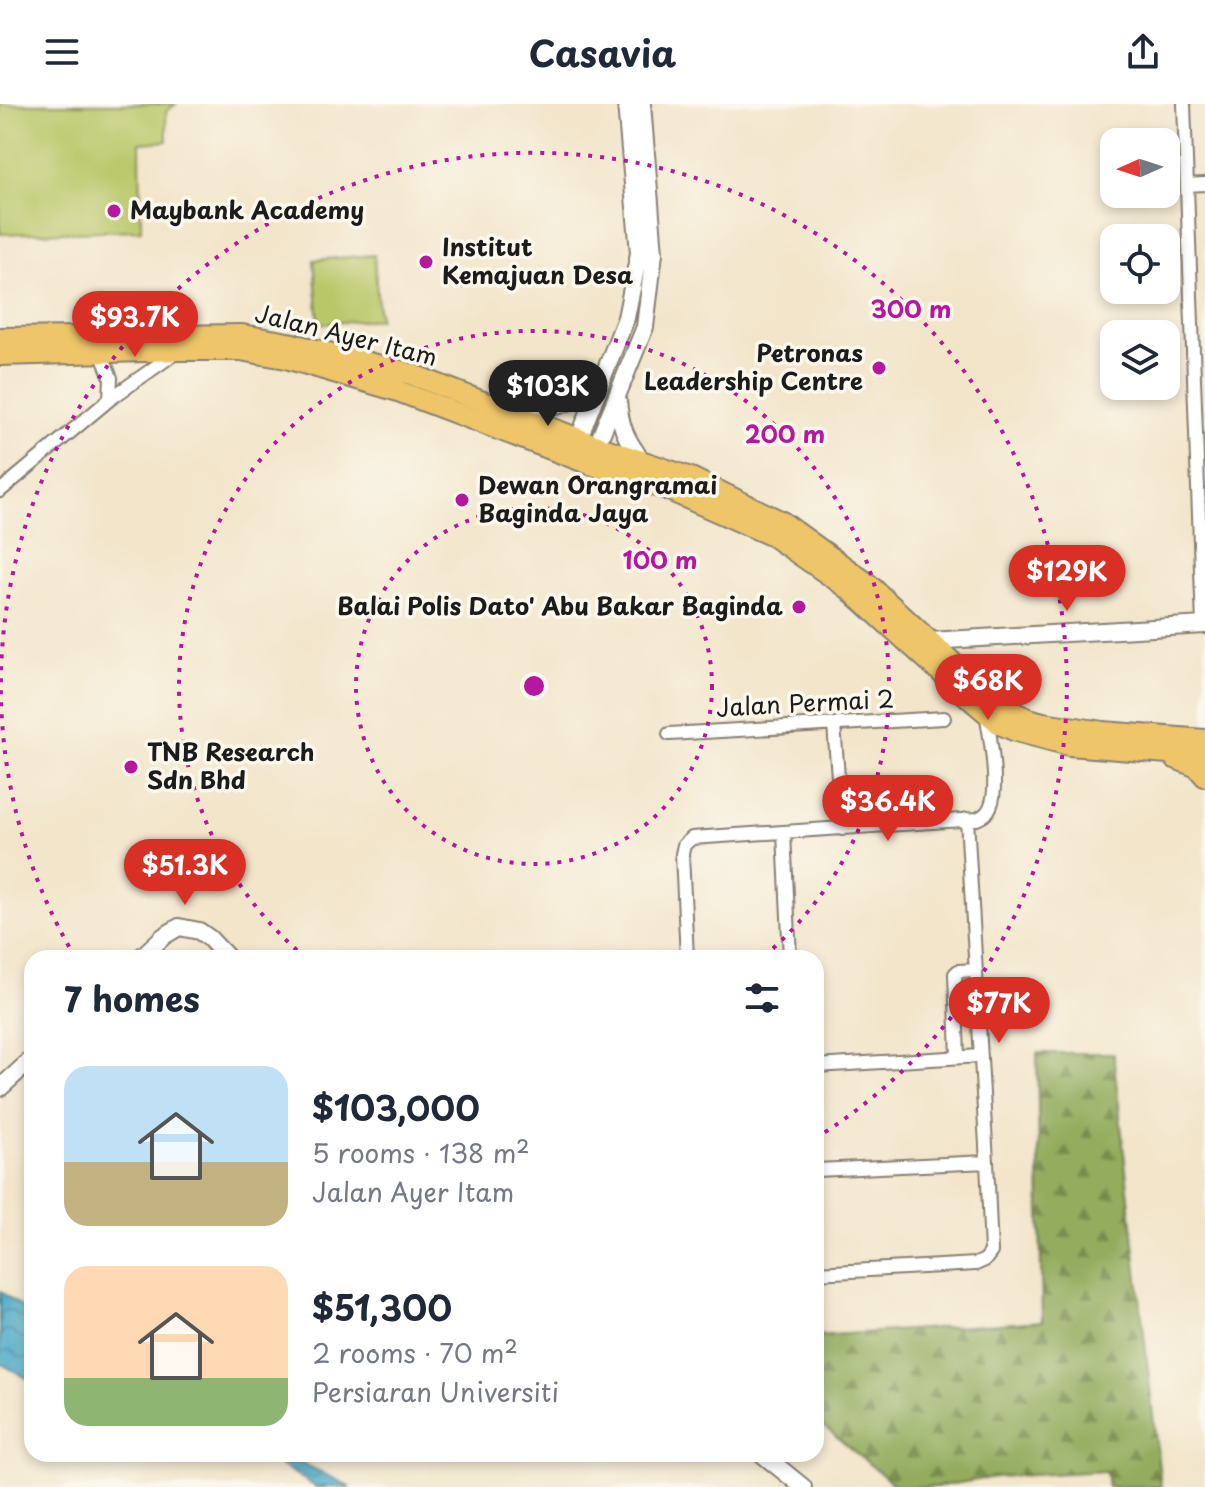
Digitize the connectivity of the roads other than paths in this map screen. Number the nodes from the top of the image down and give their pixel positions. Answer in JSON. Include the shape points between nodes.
{"nodes":[{"id":1,"x":626,"y":104,"type":"edge"},
{"id":2,"x":642,"y":104,"type":"edge"},
{"id":3,"x":1184,"y":104,"type":"edge"},
{"id":4,"x":1205,"y":184,"type":"edge"},
{"id":5,"x":1187,"y":185,"type":"junction"},
{"id":6,"x":1205,"y":267,"type":"edge"},
{"id":7,"x":1190,"y":271,"type":"junction"},
{"id":8,"x":0,"y":338,"type":"edge"},
{"id":9,"x":181,"y":350,"type":"junction"},
{"id":10,"x":101,"y":352,"type":"junction"},
{"id":11,"x":0,"y":355,"type":"edge"},
{"id":12,"x":603,"y":375,"type":"junction"},
{"id":13,"x":1200,"y":386,"type":"edge"},
{"id":14,"x":617,"y":394,"type":"junction"},
{"id":15,"x":470,"y":397,"type":"junction"},
{"id":16,"x":110,"y":399,"type":"junction"},
{"id":17,"x":584,"y":451,"type":"junction"},
{"id":18,"x":642,"y":461,"type":"junction"},
{"id":19,"x":0,"y":491,"type":"edge"},
{"id":20,"x":1204,"y":625,"type":"edge"},
{"id":21,"x":930,"y":641,"type":"junction"},
{"id":22,"x":986,"y":713,"type":"junction"},
{"id":23,"x":944,"y":718,"type":"dead end"},
{"id":24,"x":834,"y":725,"type":"junction"},
{"id":25,"x":1016,"y":731,"type":"junction"},
{"id":26,"x":669,"y":734,"type":"dead end"},
{"id":27,"x":1205,"y":740,"type":"edge"},
{"id":28,"x":992,"y":751,"type":"junction"},
{"id":29,"x":1164,"y":753,"type":"junction"},
{"id":30,"x":1205,"y":756,"type":"edge"},
{"id":31,"x":1205,"y":776,"type":"edge"},
{"id":32,"x":967,"y":819,"type":"junction"},
{"id":33,"x":842,"y":829,"type":"junction"},
{"id":34,"x":784,"y":833,"type":"junction"},
{"id":35,"x":149,"y":950,"type":"edge"},
{"id":36,"x":220,"y":950,"type":"edge"},
{"id":37,"x":687,"y":950,"type":"edge"},
{"id":38,"x":790,"y":950,"type":"edge"},
{"id":39,"x":976,"y":970,"type":"junction"},
{"id":40,"x":981,"y":1056,"type":"junction"},
{"id":41,"x":958,"y":1057,"type":"junction"},
{"id":42,"x":824,"y":1065,"type":"edge"},
{"id":43,"x":24,"y":1066,"type":"edge"},
{"id":44,"x":0,"y":1088,"type":"edge"},
{"id":45,"x":987,"y":1162,"type":"junction"},
{"id":46,"x":824,"y":1170,"type":"edge"},
{"id":47,"x":824,"y":1273,"type":"edge"},
{"id":48,"x":772,"y":1462,"type":"edge"},
{"id":49,"x":803,"y":1487,"type":"edge"}],
"edges":[{"from":1,"to":12,"type":"street","via":[[639,253],[626,318]]},
{"from":2,"to":14,"type":"street","via":[[654,253],[645,327]]},
{"from":3,"to":5,"type":"street"},
{"from":4,"to":5,"type":"street"},
{"from":5,"to":7,"type":"street"},
{"from":6,"to":7,"type":"street"},
{"from":7,"to":13,"type":"street"},
{"from":8,"to":15,"type":"main road","name":"Jalan Ayer Itam","via":[[242,335],[408,373]]},
{"from":9,"to":10,"type":"main road","name":"Jalan Ayer Itam"},
{"from":9,"to":16,"type":"street"},
{"from":9,"to":17,"type":"main road","name":"Jalan Ayer Itam","via":[[240,350],[300,362]]},
{"from":10,"to":11,"type":"main road","name":"Jalan Ayer Itam"},
{"from":10,"to":16,"type":"street","via":[[111,378]]},
{"from":12,"to":15,"type":"street","via":[[581,396],[548,408]]},
{"from":12,"to":17,"type":"street"},
{"from":13,"to":20,"type":"street"},
{"from":14,"to":17,"type":"street"},
{"from":14,"to":18,"type":"street","via":[[620,423]]},
{"from":15,"to":17,"type":"main road","name":"Jalan Ayer Itam"},
{"from":16,"to":19,"type":"street"},
{"from":17,"to":18,"type":"main road","name":"Jalan Ayer Itam"},
{"from":17,"to":22,"type":"main road","name":"Jalan Ayer Itam","via":[[773,536],[848,588]]},
{"from":18,"to":21,"type":"main road","name":"Jalan Ayer Itam","via":[[782,522],[868,584]]},
{"from":20,"to":21,"type":"street"},
{"from":21,"to":27,"type":"main road","name":"Jalan Ayer Itam","via":[[983,691],[1026,718],[1103,732]]},
{"from":22,"to":25,"type":"main road","name":"Jalan Ayer Itam"},
{"from":22,"to":28,"type":"street"},
{"from":23,"to":24,"type":"street","name":"Jalan Permai 2"},
{"from":24,"to":26,"type":"street","name":"Jalan Permai 2"},
{"from":24,"to":33,"type":"street"},
{"from":25,"to":28,"type":"street","via":[[999,736]]},
{"from":25,"to":29,"type":"main road","name":"Jalan Ayer Itam","via":[[1069,745]]},
{"from":28,"to":32,"type":"street","via":[[992,804],[984,816]]},
{"from":29,"to":30,"type":"main road","name":"Jalan Ayer Itam"},
{"from":29,"to":31,"type":"main road"},
{"from":32,"to":33,"type":"street"},
{"from":32,"to":39,"type":"street"},
{"from":33,"to":34,"type":"street"},
{"from":34,"to":37,"type":"street","via":[[692,838],[684,845]]},
{"from":34,"to":38,"type":"street"},
{"from":35,"to":36,"type":"street","via":[[179,927],[199,931]]},
{"from":39,"to":40,"type":"street"},
{"from":39,"to":41,"type":"street","via":[[958,971],[953,980]]},
{"from":40,"to":41,"type":"street"},
{"from":40,"to":45,"type":"street"},
{"from":41,"to":42,"type":"street"},
{"from":43,"to":44,"type":"street"},
{"from":45,"to":46,"type":"street"},
{"from":45,"to":47,"type":"street","via":[[991,1252],[985,1260]]},
{"from":48,"to":49,"type":"street"}]}
